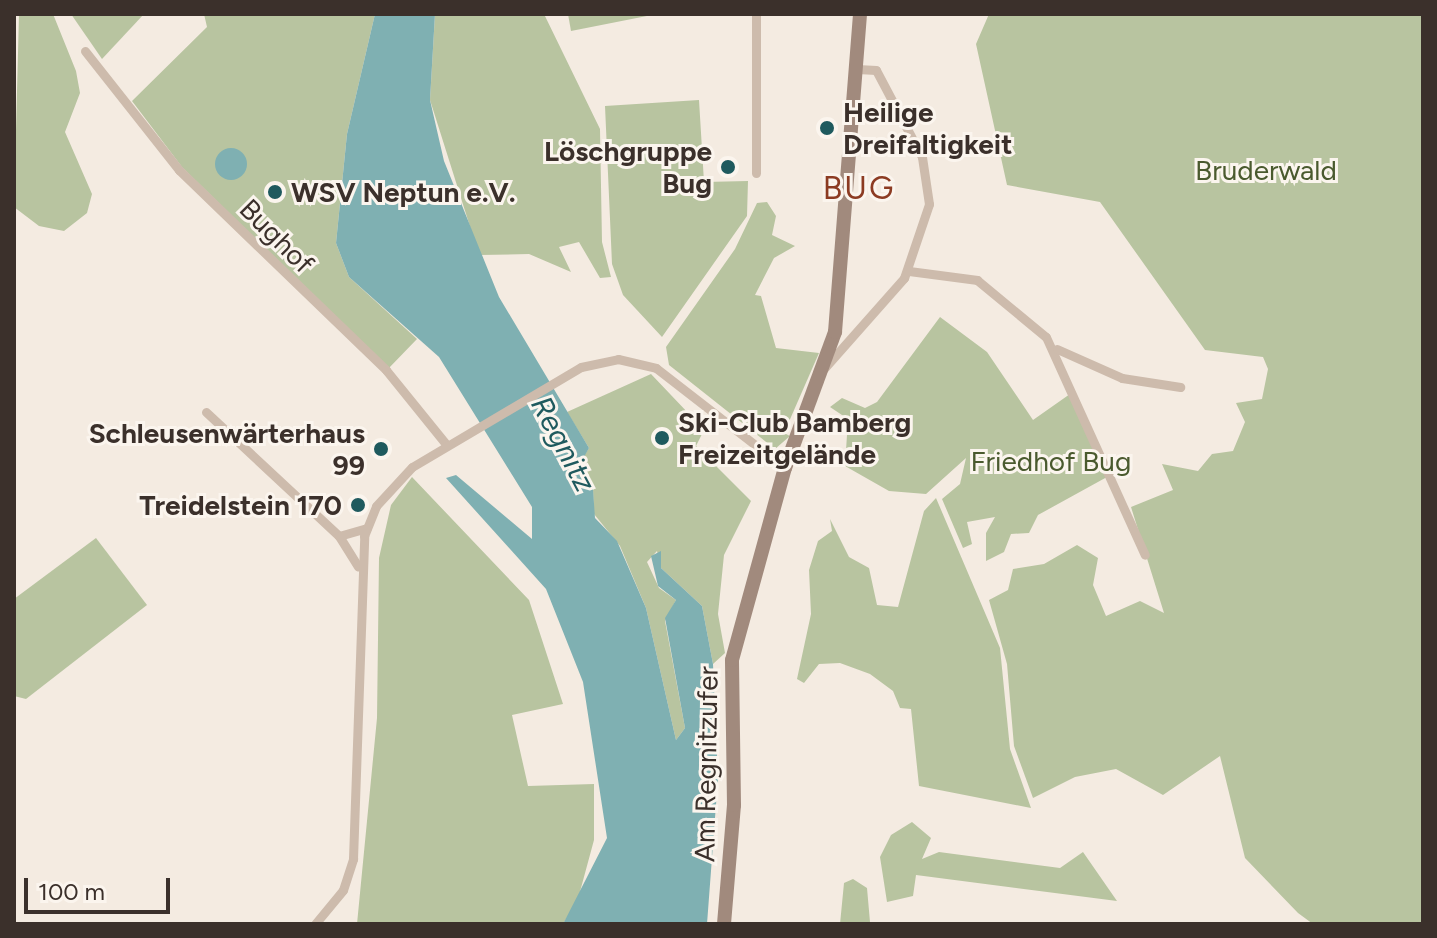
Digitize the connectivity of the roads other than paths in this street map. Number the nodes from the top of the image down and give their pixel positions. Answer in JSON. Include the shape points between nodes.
{"nodes":[{"id":1,"x":756,"y":14,"type":"edge"},
{"id":2,"x":860,"y":14,"type":"edge"},
{"id":3,"x":85,"y":51,"type":"dead end"},
{"id":4,"x":857,"y":69,"type":"junction"},
{"id":5,"x":756,"y":173,"type":"dead end"},
{"id":6,"x":909,"y":271,"type":"junction"},
{"id":7,"x":1057,"y":349,"type":"junction"},
{"id":8,"x":820,"y":373,"type":"junction"},
{"id":9,"x":1180,"y":387,"type":"dead end"},
{"id":10,"x":206,"y":412,"type":"dead end"},
{"id":11,"x":446,"y":444,"type":"junction"},
{"id":12,"x":785,"y":468,"type":"junction"},
{"id":13,"x":367,"y":528,"type":"junction"},
{"id":14,"x":339,"y":536,"type":"junction"},
{"id":15,"x":1145,"y":555,"type":"dead end"},
{"id":16,"x":358,"y":566,"type":"junction"},
{"id":17,"x":315,"y":924,"type":"edge"},
{"id":18,"x":724,"y":924,"type":"edge"}],
"edges":[{"from":1,"to":5,"type":"street"},
{"from":2,"to":4,"type":"street","name":"Am Regnitzufer"},
{"from":3,"to":11,"type":"street","name":"Bughof","via":[[179,170],[386,370]]},
{"from":4,"to":6,"type":"street","via":[[876,70],[922,157],[928,211]]},
{"from":4,"to":8,"type":"street","name":"Am Regnitzufer","via":[[838,315]]},
{"from":6,"to":7,"type":"street","via":[[977,280]]},
{"from":6,"to":8,"type":"street"},
{"from":7,"to":9,"type":"street","via":[[1122,378]]},
{"from":7,"to":15,"type":"street"},
{"from":8,"to":12,"type":"street","name":"Am Regnitzufer"},
{"from":10,"to":14,"type":"street"},
{"from":11,"to":12,"type":"street","via":[[581,367],[607,361],[656,368]]},
{"from":11,"to":13,"type":"street","via":[[387,492]]},
{"from":12,"to":18,"type":"street","name":"Am Regnitzufer","via":[[732,660],[732,857]]},
{"from":13,"to":14,"type":"street"},
{"from":13,"to":16,"type":"street"},
{"from":14,"to":16,"type":"street"},
{"from":16,"to":17,"type":"street","via":[[353,859],[343,890]]}]}
